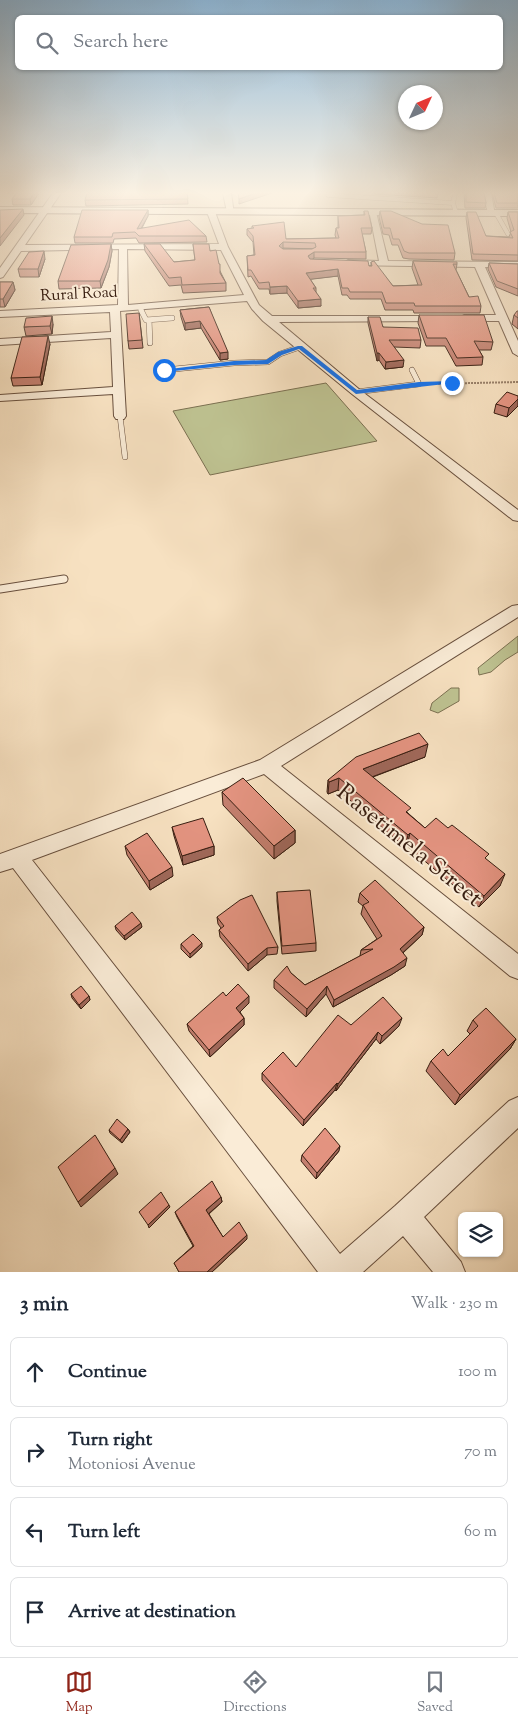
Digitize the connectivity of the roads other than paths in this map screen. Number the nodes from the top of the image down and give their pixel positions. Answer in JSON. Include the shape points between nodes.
{"nodes":[{"id":1,"x":15,"y":252,"type":"edge"},
{"id":2,"x":123,"y":252,"type":"edge"},
{"id":3,"x":227,"y":252,"type":"edge"},
{"id":4,"x":381,"y":252,"type":"edge"},
{"id":5,"x":334,"y":263,"type":"edge"},
{"id":6,"x":384,"y":263,"type":"junction"},
{"id":7,"x":479,"y":265,"type":"junction"},
{"id":8,"x":518,"y":265,"type":"edge"},
{"id":9,"x":0,"y":275,"type":"edge"},
{"id":10,"x":249,"y":298,"type":"junction"},
{"id":11,"x":140,"y":306,"type":"junction"},
{"id":12,"x":119,"y":308,"type":"junction"},
{"id":13,"x":0,"y":314,"type":"edge"},
{"id":14,"x":172,"y":318,"type":"dead end"},
{"id":15,"x":267,"y":318,"type":"junction"},
{"id":16,"x":501,"y":318,"type":"junction"},
{"id":17,"x":148,"y":320,"type":"junction"},
{"id":18,"x":114,"y":335,"type":"junction"},
{"id":19,"x":0,"y":342,"type":"edge"},
{"id":20,"x":150,"y":343,"type":"dead end"},
{"id":21,"x":300,"y":347,"type":"junction"},
{"id":22,"x":518,"y":353,"type":"edge"},
{"id":23,"x":164,"y":370,"type":"dead end"},
{"id":24,"x":412,"y":370,"type":"dead end"},
{"id":25,"x":119,"y":390,"type":"junction"},
{"id":26,"x":356,"y":392,"type":"junction"},
{"id":27,"x":0,"y":398,"type":"edge"},
{"id":28,"x":120,"y":416,"type":"joint"},
{"id":29,"x":125,"y":457,"type":"dead end"},
{"id":30,"x":518,"y":517,"type":"edge"},
{"id":31,"x":64,"y":579,"type":"dead end"},
{"id":32,"x":0,"y":589,"type":"edge"},
{"id":33,"x":518,"y":610,"type":"edge"},
{"id":34,"x":267,"y":765,"type":"junction"},
{"id":35,"x":9,"y":860,"type":"edge"},
{"id":36,"x":518,"y":968,"type":"edge"},
{"id":37,"x":518,"y":1110,"type":"edge"},
{"id":38,"x":405,"y":1216,"type":"junction"},
{"id":39,"x":336,"y":1272,"type":"edge"},
{"id":40,"x":341,"y":1272,"type":"edge"},
{"id":41,"x":450,"y":1272,"type":"edge"}],
"edges":[{"from":1,"to":9,"type":"street"},
{"from":2,"to":12,"type":"street"},
{"from":3,"to":10,"type":"street"},
{"from":4,"to":6,"type":"street"},
{"from":5,"to":6,"type":"street"},
{"from":6,"to":7,"type":"street"},
{"from":7,"to":8,"type":"street"},
{"from":7,"to":16,"type":"street"},
{"from":10,"to":11,"type":"street","name":"Rural Road"},
{"from":10,"to":15,"type":"street"},
{"from":11,"to":12,"type":"street","name":"Rural Road"},
{"from":11,"to":17,"type":"lane"},
{"from":12,"to":13,"type":"street","name":"Rural Road"},
{"from":12,"to":18,"type":"street"},
{"from":14,"to":17,"type":"lane"},
{"from":15,"to":16,"type":"street"},
{"from":15,"to":21,"type":"street"},
{"from":16,"to":22,"type":"street"},
{"from":17,"to":20,"type":"lane"},
{"from":18,"to":19,"type":"street"},
{"from":18,"to":25,"type":"street"},
{"from":21,"to":23,"type":"lane","via":[[268,362]]},
{"from":21,"to":26,"type":"street"},
{"from":24,"to":26,"type":"lane","via":[[419,384]]},
{"from":25,"to":27,"type":"street"},
{"from":25,"to":28,"type":"street"},
{"from":26,"to":30,"type":"street"},
{"from":28,"to":29,"type":"lane"},
{"from":31,"to":32,"type":"lane"},
{"from":33,"to":34,"type":"street"},
{"from":34,"to":35,"type":"street"},
{"from":34,"to":36,"type":"street","name":"Rasetimela Street"},
{"from":35,"to":39,"type":"street"},
{"from":37,"to":38,"type":"street"},
{"from":38,"to":40,"type":"street"},
{"from":38,"to":41,"type":"street"}]}
